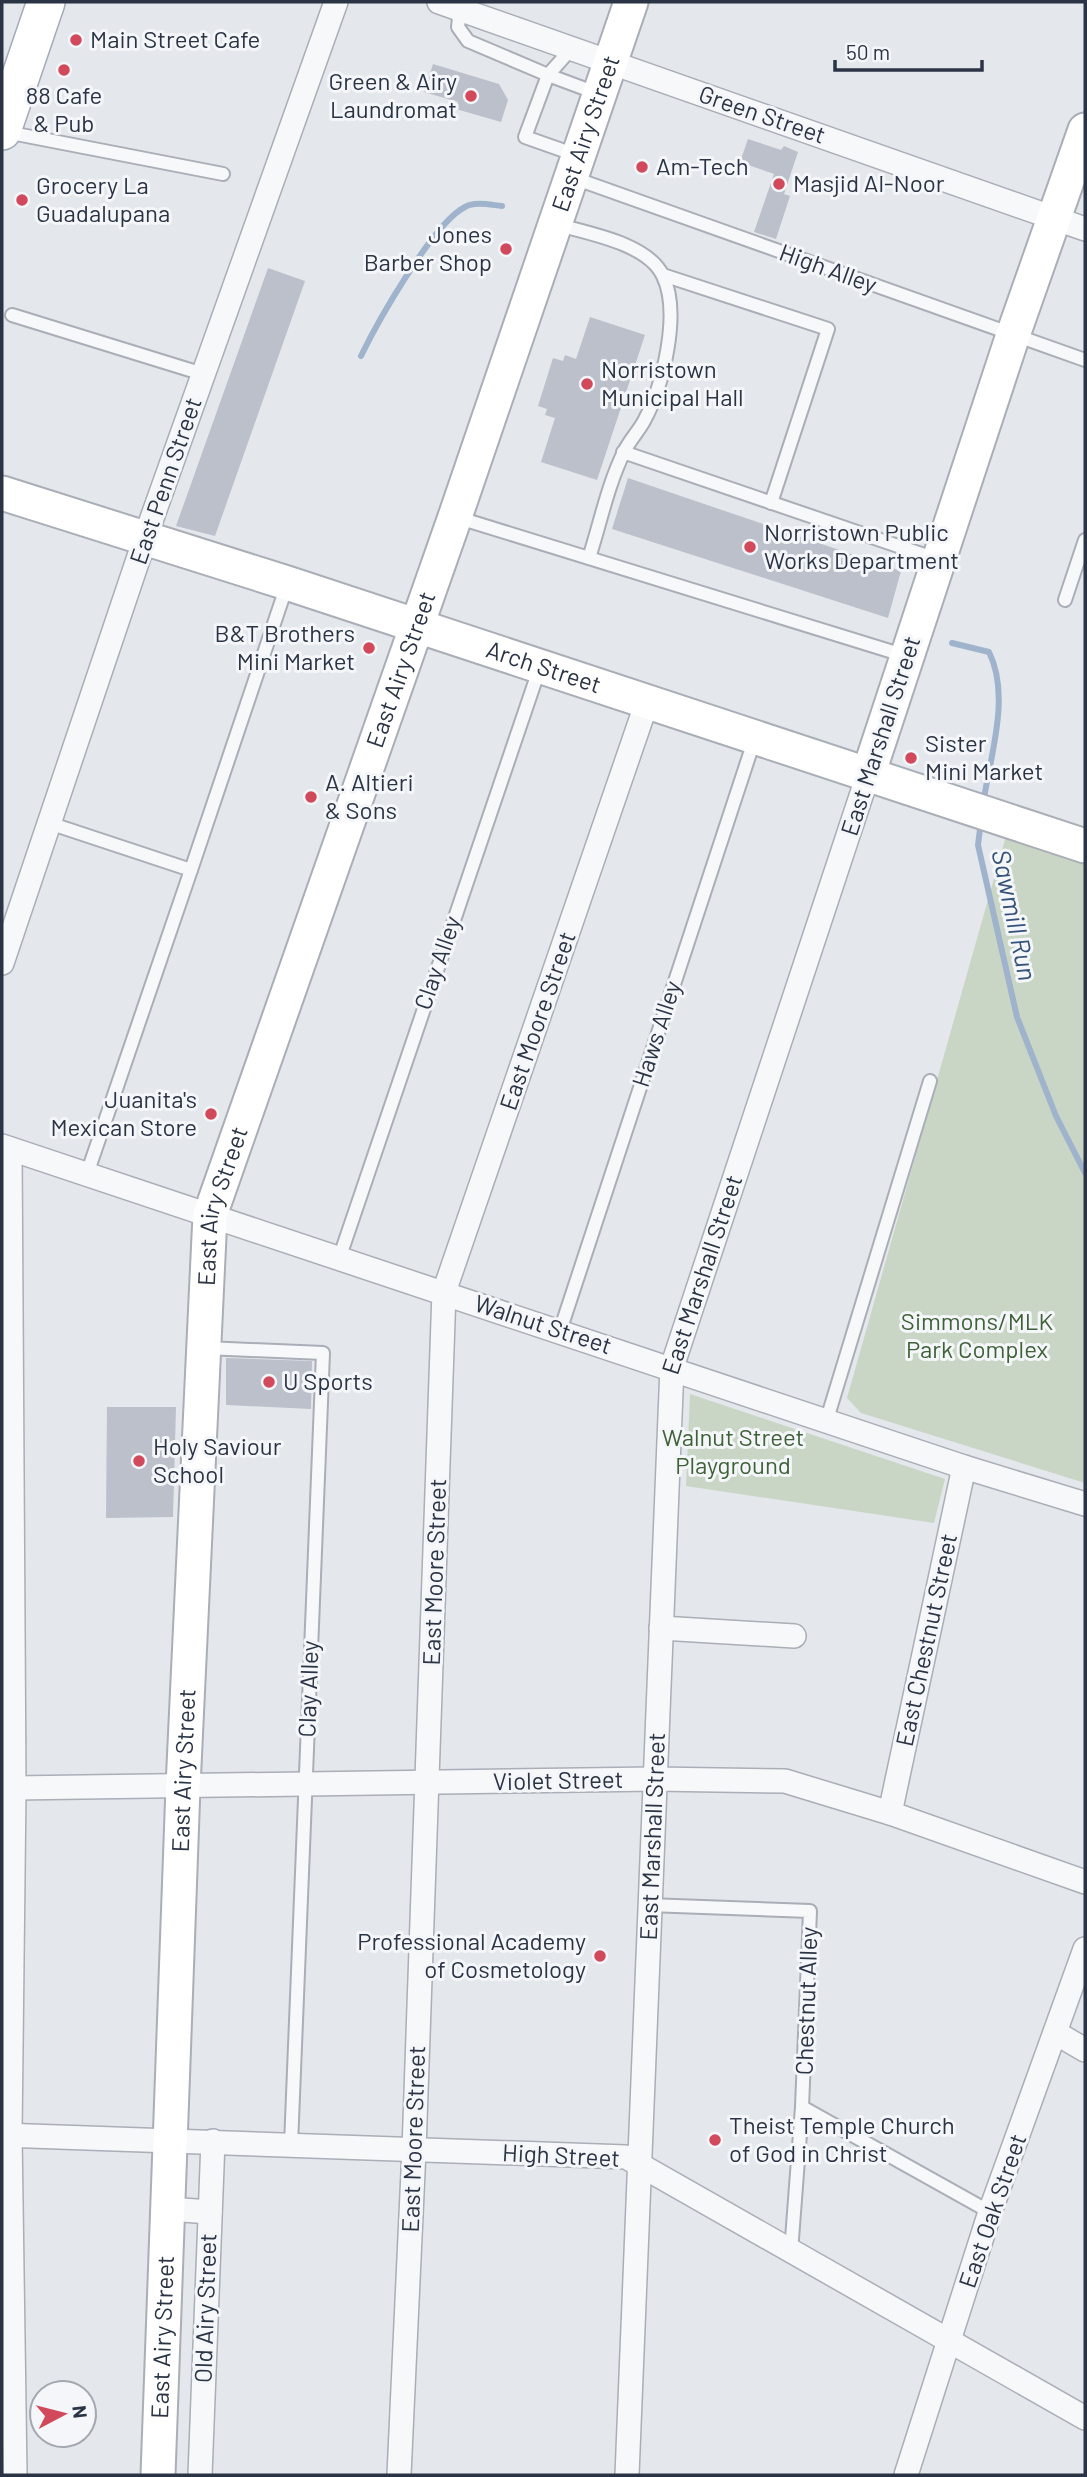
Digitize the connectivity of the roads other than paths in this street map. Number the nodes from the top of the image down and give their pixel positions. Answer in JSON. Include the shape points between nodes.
{"nodes":[{"id":1,"x":46,"y":2,"type":"edge"},
{"id":2,"x":336,"y":2,"type":"edge"},
{"id":3,"x":631,"y":2,"type":"edge"},
{"id":4,"x":466,"y":7,"type":"edge"},
{"id":5,"x":572,"y":48,"type":"junction"},
{"id":6,"x":611,"y":61,"type":"junction"},
{"id":7,"x":548,"y":75,"type":"junction"},
{"id":8,"x":600,"y":94,"type":"junction"},
{"id":9,"x":4,"y":119,"type":"edge"},
{"id":10,"x":1085,"y":130,"type":"edge"},
{"id":11,"x":574,"y":166,"type":"junction"},
{"id":12,"x":223,"y":174,"type":"dead end"},
{"id":13,"x":1053,"y":218,"type":"junction"},
{"id":14,"x":555,"y":224,"type":"junction"},
{"id":15,"x":1085,"y":229,"type":"edge"},
{"id":16,"x":663,"y":275,"type":"junction"},
{"id":17,"x":12,"y":315,"type":"dead end"},
{"id":18,"x":1013,"y":335,"type":"junction"},
{"id":19,"x":1085,"y":360,"type":"edge"},
{"id":20,"x":204,"y":374,"type":"junction"},
{"id":21,"x":623,"y":452,"type":"junction"},
{"id":22,"x":2,"y":493,"type":"edge"},
{"id":23,"x":771,"y":503,"type":"junction"},
{"id":24,"x":455,"y":517,"type":"junction"},
{"id":25,"x":144,"y":540,"type":"junction"},
{"id":26,"x":1085,"y":540,"type":"edge"},
{"id":27,"x":589,"y":558,"type":"junction"},
{"id":28,"x":939,"y":560,"type":"junction"},
{"id":29,"x":287,"y":583,"type":"junction"},
{"id":30,"x":1065,"y":600,"type":"dead end"},
{"id":31,"x":416,"y":627,"type":"junction"},
{"id":32,"x":907,"y":657,"type":"junction"},
{"id":33,"x":540,"y":667,"type":"junction"},
{"id":34,"x":647,"y":702,"type":"junction"},
{"id":35,"x":755,"y":737,"type":"junction"},
{"id":36,"x":869,"y":772,"type":"junction"},
{"id":37,"x":49,"y":823,"type":"junction"},
{"id":38,"x":1085,"y":846,"type":"edge"},
{"id":39,"x":191,"y":870,"type":"junction"},
{"id":40,"x":2,"y":963,"type":"edge"},
{"id":41,"x":930,"y":1081,"type":"dead end"},
{"id":42,"x":6,"y":1148,"type":"edge"},
{"id":43,"x":87,"y":1174,"type":"junction"},
{"id":44,"x":210,"y":1215,"type":"junction"},
{"id":45,"x":339,"y":1259,"type":"junction"},
{"id":46,"x":444,"y":1292,"type":"junction"},
{"id":47,"x":560,"y":1331,"type":"junction"},
{"id":48,"x":202,"y":1348,"type":"junction"},
{"id":49,"x":672,"y":1367,"type":"junction"},
{"id":50,"x":827,"y":1419,"type":"junction"},
{"id":51,"x":964,"y":1467,"type":"junction"},
{"id":52,"x":1085,"y":1504,"type":"edge"},
{"id":53,"x":661,"y":1628,"type":"junction"},
{"id":54,"x":794,"y":1636,"type":"dead end"},
{"id":55,"x":655,"y":1779,"type":"junction"},
{"id":56,"x":428,"y":1784,"type":"junction"},
{"id":57,"x":305,"y":1785,"type":"junction"},
{"id":58,"x":183,"y":1787,"type":"junction"},
{"id":59,"x":13,"y":1788,"type":"junction"},
{"id":60,"x":890,"y":1813,"type":"junction"},
{"id":61,"x":1085,"y":1882,"type":"edge"},
{"id":62,"x":648,"y":1905,"type":"junction"},
{"id":63,"x":1085,"y":1949,"type":"edge"},
{"id":64,"x":6,"y":2030,"type":"edge"},
{"id":65,"x":1056,"y":2033,"type":"junction"},
{"id":66,"x":1085,"y":2049,"type":"edge"},
{"id":67,"x":802,"y":2107,"type":"junction"},
{"id":68,"x":6,"y":2134,"type":"edge"},
{"id":69,"x":171,"y":2139,"type":"junction"},
{"id":70,"x":213,"y":2141,"type":"junction"},
{"id":71,"x":290,"y":2145,"type":"junction"},
{"id":72,"x":414,"y":2150,"type":"junction"},
{"id":73,"x":642,"y":2163,"type":"junction"},
{"id":74,"x":168,"y":2209,"type":"junction"},
{"id":75,"x":210,"y":2211,"type":"junction"},
{"id":76,"x":990,"y":2212,"type":"junction"},
{"id":77,"x":792,"y":2252,"type":"junction"},
{"id":78,"x":7,"y":2283,"type":"edge"},
{"id":79,"x":951,"y":2340,"type":"junction"},
{"id":80,"x":1085,"y":2418,"type":"edge"},
{"id":81,"x":15,"y":2475,"type":"edge"},
{"id":82,"x":158,"y":2475,"type":"edge"},
{"id":83,"x":200,"y":2475,"type":"edge"},
{"id":84,"x":399,"y":2475,"type":"edge"},
{"id":85,"x":627,"y":2475,"type":"edge"},
{"id":86,"x":906,"y":2475,"type":"edge"}],
"edges":[{"from":1,"to":9,"type":"main road"},
{"from":2,"to":20,"type":"street","name":"East Penn Street"},
{"from":3,"to":6,"type":"main road","name":"East Airy Street"},
{"from":4,"to":5,"type":"street","name":"Green Street"},
{"from":4,"to":7,"type":"lane","via":[[458,27],[468,41]]},
{"from":5,"to":6,"type":"street","name":"Green Street"},
{"from":5,"to":7,"type":"lane"},
{"from":6,"to":8,"type":"main road","name":"East Airy Street"},
{"from":6,"to":13,"type":"street","name":"Green Street"},
{"from":7,"to":8,"type":"lane"},
{"from":7,"to":11,"type":"lane","name":"High Alley","via":[[525,137]]},
{"from":8,"to":11,"type":"main road","name":"East Airy Street"},
{"from":9,"to":12,"type":"lane"},
{"from":10,"to":13,"type":"main road","name":"East Marshall Street"},
{"from":11,"to":14,"type":"main road","name":"East Airy Street"},
{"from":11,"to":18,"type":"lane","name":"High Alley"},
{"from":13,"to":15,"type":"street","name":"Green Street"},
{"from":13,"to":18,"type":"main road","name":"East Marshall Street"},
{"from":14,"to":16,"type":"lane","via":[[636,250]]},
{"from":14,"to":24,"type":"main road","name":"East Airy Street"},
{"from":16,"to":21,"type":"lane","via":[[671,328],[661,376],[645,420]]},
{"from":16,"to":23,"type":"lane","via":[[828,329]]},
{"from":17,"to":20,"type":"lane"},
{"from":18,"to":19,"type":"lane","name":"High Alley"},
{"from":18,"to":28,"type":"main road","name":"East Marshall Street"},
{"from":20,"to":25,"type":"street","name":"East Penn Street"},
{"from":21,"to":23,"type":"lane"},
{"from":21,"to":27,"type":"lane"},
{"from":22,"to":25,"type":"main road","name":"Arch Street"},
{"from":23,"to":28,"type":"lane"},
{"from":24,"to":27,"type":"lane"},
{"from":24,"to":31,"type":"main road","name":"East Airy Street"},
{"from":25,"to":29,"type":"main road","name":"Arch Street"},
{"from":25,"to":37,"type":"street","name":"East Penn Street"},
{"from":26,"to":30,"type":"lane"},
{"from":27,"to":32,"type":"lane"},
{"from":28,"to":32,"type":"main road","name":"East Marshall Street"},
{"from":29,"to":31,"type":"main road","name":"Arch Street"},
{"from":29,"to":39,"type":"lane"},
{"from":31,"to":33,"type":"main road","name":"Arch Street"},
{"from":31,"to":44,"type":"main road","name":"East Airy Street"},
{"from":32,"to":36,"type":"main road","name":"East Marshall Street"},
{"from":33,"to":34,"type":"main road","name":"Arch Street"},
{"from":33,"to":45,"type":"lane","name":"Clay Alley"},
{"from":34,"to":35,"type":"main road","name":"Arch Street"},
{"from":34,"to":46,"type":"street","name":"East Moore Street"},
{"from":35,"to":36,"type":"main road","name":"Arch Street"},
{"from":35,"to":47,"type":"lane","name":"Haws Alley"},
{"from":36,"to":38,"type":"main road","name":"Arch Street"},
{"from":36,"to":49,"type":"street","name":"East Marshall Street"},
{"from":37,"to":39,"type":"lane"},
{"from":37,"to":40,"type":"street","name":"East Penn Street"},
{"from":39,"to":43,"type":"lane"},
{"from":41,"to":50,"type":"lane"},
{"from":42,"to":43,"type":"street","name":"Walnut Street"},
{"from":42,"to":59,"type":"street"},
{"from":43,"to":44,"type":"street","name":"Walnut Street"},
{"from":44,"to":45,"type":"street","name":"Walnut Street"},
{"from":44,"to":48,"type":"main road","name":"East Airy Street"},
{"from":45,"to":46,"type":"street","name":"Walnut Street"},
{"from":46,"to":47,"type":"street","name":"Walnut Street"},
{"from":46,"to":56,"type":"street","name":"East Moore Street"},
{"from":47,"to":49,"type":"street","name":"Walnut Street"},
{"from":48,"to":57,"type":"lane","name":"Clay Alley","via":[[323,1353]]},
{"from":48,"to":58,"type":"main road","name":"East Airy Street"},
{"from":49,"to":50,"type":"street","name":"Walnut Street"},
{"from":49,"to":53,"type":"street","name":"East Marshall Street"},
{"from":50,"to":51,"type":"street","name":"Walnut Street"},
{"from":51,"to":52,"type":"street","name":"Walnut Street"},
{"from":51,"to":60,"type":"street","name":"East Chestnut Street"},
{"from":53,"to":54,"type":"street"},
{"from":53,"to":55,"type":"street","name":"East Marshall Street"},
{"from":55,"to":56,"type":"street","name":"Violet Street"},
{"from":55,"to":60,"type":"street","name":"Violet Street","via":[[785,1781]]},
{"from":55,"to":62,"type":"street","name":"East Marshall Street"},
{"from":56,"to":57,"type":"street","name":"Violet Street"},
{"from":56,"to":72,"type":"street","name":"East Moore Street"},
{"from":57,"to":58,"type":"street","name":"Violet Street"},
{"from":57,"to":71,"type":"lane","name":"Clay Alley"},
{"from":58,"to":59,"type":"street","name":"Violet Street"},
{"from":58,"to":69,"type":"main road","name":"East Airy Street"},
{"from":59,"to":64,"type":"street"},
{"from":60,"to":61,"type":"street","name":"Violet Street"},
{"from":62,"to":67,"type":"lane","name":"Chestnut Alley","via":[[810,1911]]},
{"from":62,"to":73,"type":"street","name":"East Marshall Street"},
{"from":63,"to":65,"type":"street","name":"East Oak Street"},
{"from":64,"to":68,"type":"street"},
{"from":65,"to":66,"type":"street"},
{"from":65,"to":76,"type":"street","name":"East Oak Street"},
{"from":67,"to":76,"type":"lane"},
{"from":67,"to":77,"type":"lane","name":"Chestnut Alley"},
{"from":68,"to":69,"type":"street","name":"High Street"},
{"from":68,"to":78,"type":"street"},
{"from":69,"to":70,"type":"street","name":"High Street"},
{"from":69,"to":74,"type":"main road","name":"East Airy Street"},
{"from":70,"to":71,"type":"street","name":"High Street"},
{"from":70,"to":75,"type":"street","name":"Old Airy Street"},
{"from":71,"to":72,"type":"street","name":"High Street"},
{"from":72,"to":73,"type":"street","name":"High Street","via":[[626,2157]]},
{"from":72,"to":84,"type":"street","name":"East Moore Street"},
{"from":73,"to":77,"type":"street","name":"High Street"},
{"from":73,"to":85,"type":"street","name":"East Marshall Street"},
{"from":74,"to":75,"type":"street"},
{"from":74,"to":82,"type":"main road","name":"East Airy Street"},
{"from":75,"to":83,"type":"street","name":"Old Airy Street"},
{"from":76,"to":79,"type":"street","name":"East Oak Street"},
{"from":77,"to":79,"type":"street","name":"High Street"},
{"from":78,"to":81,"type":"street"},
{"from":79,"to":80,"type":"street","name":"High Street"},
{"from":79,"to":86,"type":"street","name":"East Oak Street"}]}
